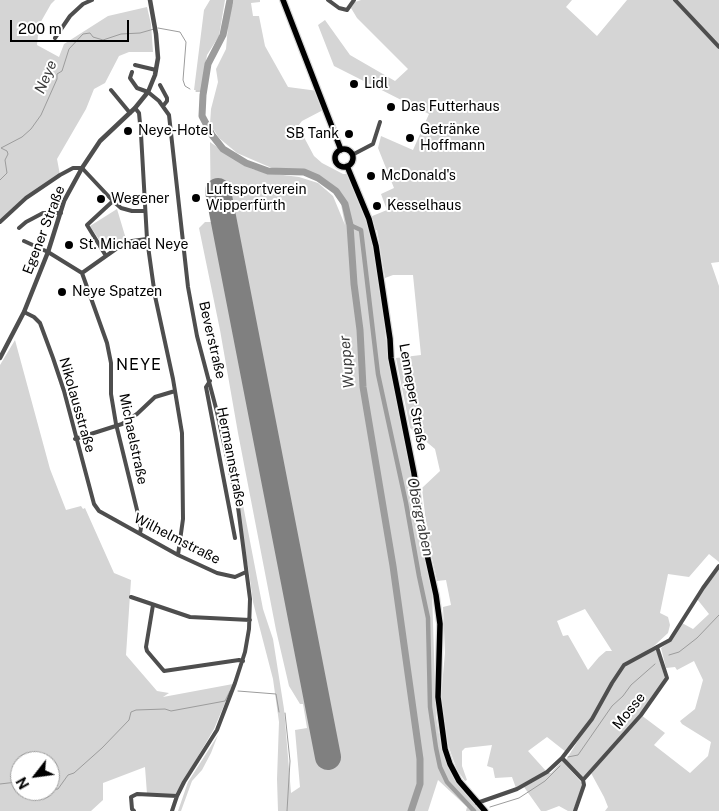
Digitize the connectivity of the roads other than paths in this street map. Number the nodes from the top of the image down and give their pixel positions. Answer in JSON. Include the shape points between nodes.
{"nodes":[{"id":1,"x":92,"y":0,"type":"edge"},
{"id":2,"x":150,"y":0,"type":"edge"},
{"id":3,"x":283,"y":0,"type":"edge"},
{"id":4,"x":328,"y":0,"type":"edge"},
{"id":5,"x":355,"y":0,"type":"edge"},
{"id":6,"x":675,"y":0,"type":"edge"},
{"id":7,"x":55,"y":38,"type":"dead end"},
{"id":8,"x":719,"y":46,"type":"edge"},
{"id":9,"x":135,"y":65,"type":"dead end"},
{"id":10,"x":156,"y":70,"type":"junction"},
{"id":11,"x":132,"y":72,"type":"dead end"},
{"id":12,"x":160,"y":84,"type":"dead end"},
{"id":13,"x":111,"y":90,"type":"dead end"},
{"id":14,"x":148,"y":92,"type":"junction"},
{"id":15,"x":164,"y":106,"type":"junction"},
{"id":16,"x":135,"y":108,"type":"junction"},
{"id":17,"x":130,"y":113,"type":"junction"},
{"id":18,"x":380,"y":122,"type":"dead end"},
{"id":19,"x":341,"y":150,"type":"junction"},
{"id":20,"x":352,"y":155,"type":"junction"},
{"id":21,"x":347,"y":166,"type":"junction"},
{"id":22,"x":82,"y":168,"type":"junction"},
{"id":23,"x":113,"y":202,"type":"junction"},
{"id":24,"x":145,"y":211,"type":"junction"},
{"id":25,"x":61,"y":213,"type":"junction"},
{"id":26,"x":0,"y":222,"type":"edge"},
{"id":27,"x":19,"y":228,"type":"dead end"},
{"id":28,"x":147,"y":239,"type":"junction"},
{"id":29,"x":24,"y":241,"type":"dead end"},
{"id":30,"x":48,"y":252,"type":"junction"},
{"id":31,"x":106,"y":256,"type":"junction"},
{"id":32,"x":82,"y":274,"type":"junction"},
{"id":33,"x":24,"y":312,"type":"junction"},
{"id":34,"x":0,"y":358,"type":"edge"},
{"id":35,"x":210,"y":381,"type":"junction"},
{"id":36,"x":175,"y":391,"type":"junction"},
{"id":37,"x":116,"y":424,"type":"junction"},
{"id":38,"x":75,"y":439,"type":"junction"},
{"id":39,"x":99,"y":511,"type":"joint"},
{"id":40,"x":140,"y":533,"type":"junction"},
{"id":41,"x":235,"y":538,"type":"dead end"},
{"id":42,"x":178,"y":555,"type":"junction"},
{"id":43,"x":719,"y":566,"type":"edge"},
{"id":44,"x":246,"y":572,"type":"junction"},
{"id":45,"x":131,"y":597,"type":"dead end"},
{"id":46,"x":153,"y":605,"type":"junction"},
{"id":47,"x":250,"y":620,"type":"junction"},
{"id":48,"x":657,"y":646,"type":"junction"},
{"id":49,"x":242,"y":660,"type":"junction"},
{"id":50,"x":562,"y":758,"type":"junction"},
{"id":51,"x":583,"y":780,"type":"junction"},
{"id":52,"x":177,"y":796,"type":"junction"},
{"id":53,"x":477,"y":803,"type":"junction"},
{"id":54,"x":134,"y":811,"type":"edge"},
{"id":55,"x":172,"y":811,"type":"edge"},
{"id":56,"x":485,"y":811,"type":"edge"},
{"id":57,"x":575,"y":811,"type":"edge"}],
"edges":[{"from":1,"to":7,"type":"street","via":[[70,16]]},
{"from":2,"to":10,"type":"street","name":"Egener Straße","via":[[156,34]]},
{"from":3,"to":19,"type":"main road"},
{"from":4,"to":5,"type":"street","via":[[347,10]]},
{"from":6,"to":8,"type":"street"},
{"from":9,"to":10,"type":"street"},
{"from":10,"to":14,"type":"street","name":"Egener Straße"},
{"from":11,"to":14,"type":"street","via":[[130,78],[137,88]]},
{"from":12,"to":15,"type":"street","via":[[167,98]]},
{"from":13,"to":17,"type":"street"},
{"from":14,"to":15,"type":"street"},
{"from":14,"to":16,"type":"street","name":"Egener Straße"},
{"from":15,"to":35,"type":"street","name":"Beverstraße","via":[[168,115],[188,287]]},
{"from":16,"to":17,"type":"street","name":"Egener Straße"},
{"from":16,"to":24,"type":"street","via":[[139,113]]},
{"from":17,"to":22,"type":"street","name":"Egener Straße","via":[[100,141]]},
{"from":18,"to":20,"type":"street","via":[[373,144]]},
{"from":19,"to":20,"type":"main road"},
{"from":19,"to":21,"type":"main road","via":[[336,162]]},
{"from":20,"to":21,"type":"main road","via":[[352,163]]},
{"from":21,"to":53,"type":"main road","name":"Lenneper Straße","via":[[376,246],[391,358],[438,606],[441,730],[450,764]]},
{"from":22,"to":23,"type":"street"},
{"from":22,"to":25,"type":"street","name":"Egener Straße"},
{"from":22,"to":26,"type":"street","via":[[60,174]]},
{"from":23,"to":24,"type":"street","via":[[127,210]]},
{"from":23,"to":31,"type":"street","via":[[88,225]]},
{"from":24,"to":28,"type":"street"},
{"from":25,"to":27,"type":"street","via":[[43,213]]},
{"from":25,"to":30,"type":"street","name":"Egener Straße"},
{"from":28,"to":31,"type":"street","via":[[132,240]]},
{"from":28,"to":36,"type":"street"},
{"from":29,"to":30,"type":"street"},
{"from":30,"to":32,"type":"street"},
{"from":30,"to":33,"type":"street","name":"Egener Straße"},
{"from":31,"to":32,"type":"street"},
{"from":32,"to":37,"type":"street","name":"Michaelstraße","via":[[107,343]]},
{"from":33,"to":34,"type":"street","name":"Egener Straße"},
{"from":33,"to":38,"type":"street","name":"Nikolausstraße","via":[[40,323],[64,390]]},
{"from":35,"to":41,"type":"street","name":"Hermannstraße","via":[[206,387]]},
{"from":35,"to":44,"type":"street","name":"Beverstraße","via":[[238,507]]},
{"from":36,"to":37,"type":"street","via":[[155,397],[130,419]]},
{"from":36,"to":42,"type":"street","via":[[182,432],[183,519]]},
{"from":37,"to":38,"type":"street"},
{"from":37,"to":40,"type":"street","name":"Michaelstraße"},
{"from":38,"to":39,"type":"street","name":"Nikolausstraße","via":[[94,504]]},
{"from":39,"to":40,"type":"street","name":"Wilhelmstraße"},
{"from":40,"to":42,"type":"street","name":"Wilhelmstraße"},
{"from":42,"to":44,"type":"street","name":"Wilhelmstraße","via":[[230,576]]},
{"from":43,"to":48,"type":"street","via":[[670,640]]},
{"from":44,"to":47,"type":"street","name":"Beverstraße"},
{"from":45,"to":46,"type":"street"},
{"from":46,"to":47,"type":"street","via":[[190,618]]},
{"from":46,"to":49,"type":"street","via":[[146,647],[164,671]]},
{"from":47,"to":49,"type":"street","name":"Beverstraße"},
{"from":48,"to":50,"type":"street","via":[[624,665],[592,719]]},
{"from":48,"to":51,"type":"street","name":"Mosse","via":[[667,678],[641,715]]},
{"from":49,"to":52,"type":"street","name":"Beverstraße","via":[[217,730]]},
{"from":50,"to":51,"type":"street"},
{"from":50,"to":53,"type":"street","via":[[547,772],[517,789]]},
{"from":51,"to":57,"type":"street"},
{"from":52,"to":54,"type":"street","via":[[137,794],[131,797],[130,802]]},
{"from":52,"to":55,"type":"street","name":"Beverstraße"},
{"from":53,"to":56,"type":"main road","name":"Lenneper Straße"}]}
